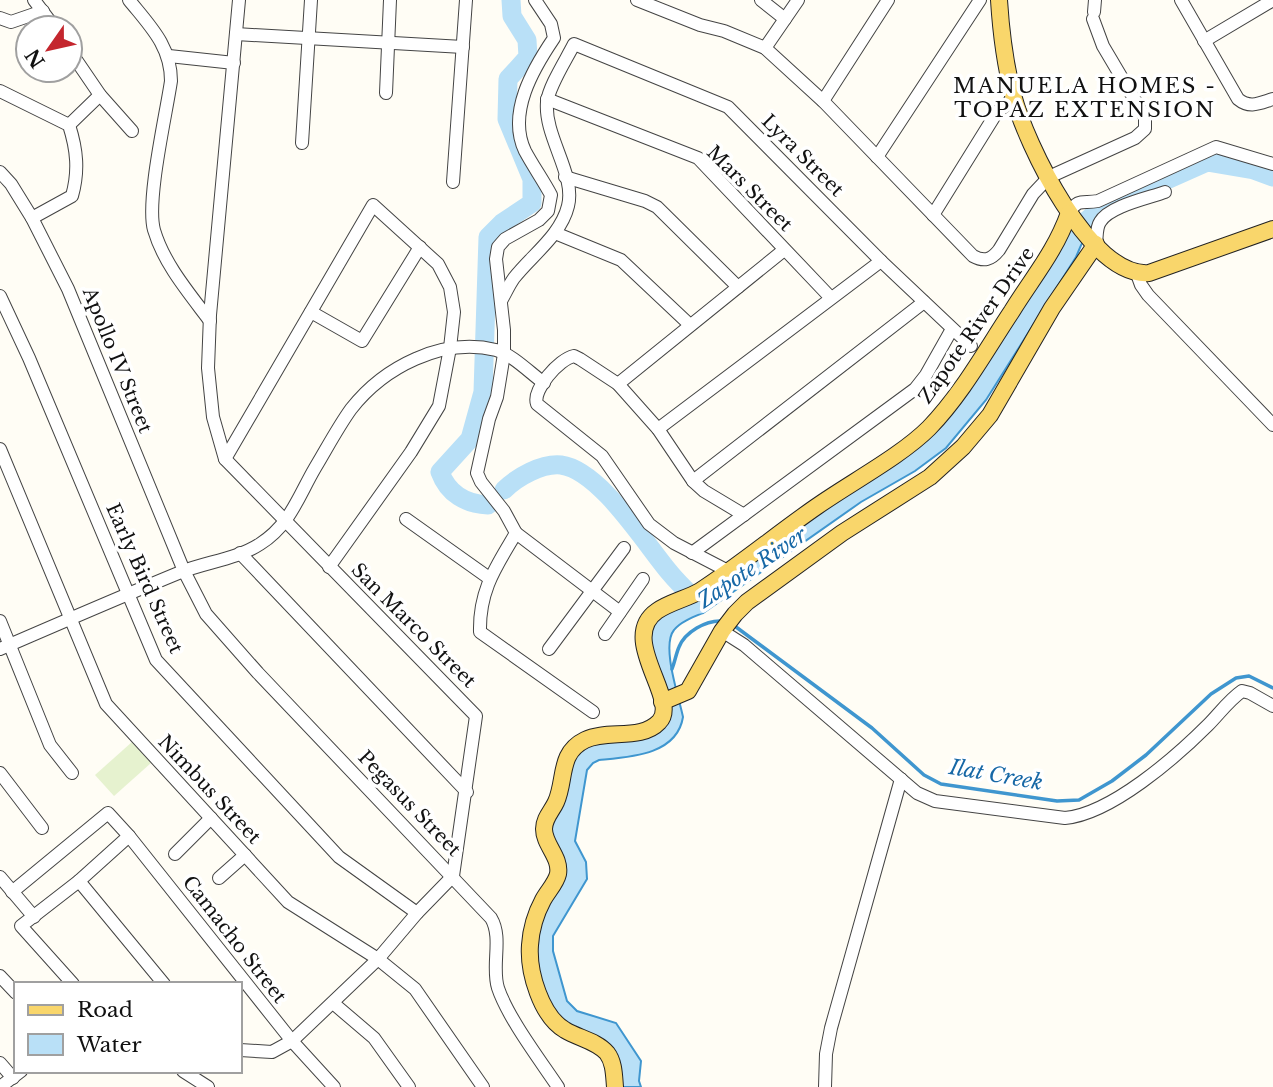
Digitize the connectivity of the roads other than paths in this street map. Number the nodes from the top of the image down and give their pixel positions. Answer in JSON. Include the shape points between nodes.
{"nodes":[{"id":1,"x":34,"y":0,"type":"edge"},
{"id":2,"x":129,"y":0,"type":"edge"},
{"id":3,"x":239,"y":0,"type":"edge"},
{"id":4,"x":311,"y":0,"type":"edge"},
{"id":5,"x":390,"y":0,"type":"edge"},
{"id":6,"x":466,"y":0,"type":"edge"},
{"id":7,"x":535,"y":0,"type":"edge"},
{"id":8,"x":637,"y":0,"type":"edge"},
{"id":9,"x":761,"y":0,"type":"edge"},
{"id":10,"x":798,"y":0,"type":"edge"},
{"id":11,"x":888,"y":0,"type":"edge"},
{"id":12,"x":980,"y":0,"type":"edge"},
{"id":13,"x":999,"y":0,"type":"edge"},
{"id":14,"x":1181,"y":0,"type":"edge"},
{"id":15,"x":1273,"y":0,"type":"edge"},
{"id":16,"x":1094,"y":10,"type":"edge"},
{"id":17,"x":43,"y":11,"type":"junction"},
{"id":18,"x":45,"y":14,"type":"edge"},
{"id":19,"x":0,"y":18,"type":"edge"},
{"id":20,"x":785,"y":19,"type":"junction"},
{"id":21,"x":236,"y":34,"type":"junction"},
{"id":22,"x":309,"y":38,"type":"junction"},
{"id":23,"x":1204,"y":41,"type":"junction"},
{"id":24,"x":388,"y":43,"type":"junction"},
{"id":25,"x":463,"y":47,"type":"junction"},
{"id":26,"x":765,"y":48,"type":"junction"},
{"id":27,"x":169,"y":56,"type":"junction"},
{"id":28,"x":234,"y":63,"type":"junction"},
{"id":29,"x":84,"y":72,"type":"edge"},
{"id":30,"x":0,"y":91,"type":"edge"},
{"id":31,"x":386,"y":93,"type":"dead end"},
{"id":32,"x":100,"y":95,"type":"junction"},
{"id":33,"x":1014,"y":98,"type":"junction"},
{"id":34,"x":547,"y":99,"type":"junction"},
{"id":35,"x":1273,"y":99,"type":"edge"},
{"id":36,"x":823,"y":101,"type":"junction"},
{"id":37,"x":69,"y":125,"type":"junction"},
{"id":38,"x":132,"y":131,"type":"dead end"},
{"id":39,"x":302,"y":143,"type":"dead end"},
{"id":40,"x":877,"y":157,"type":"junction"},
{"id":41,"x":1273,"y":164,"type":"edge"},
{"id":42,"x":0,"y":172,"type":"edge"},
{"id":43,"x":565,"y":177,"type":"junction"},
{"id":44,"x":1049,"y":177,"type":"junction"},
{"id":45,"x":453,"y":182,"type":"dead end"},
{"id":46,"x":1165,"y":192,"type":"dead end"},
{"id":47,"x":933,"y":215,"type":"junction"},
{"id":48,"x":1072,"y":217,"type":"junction"},
{"id":49,"x":32,"y":218,"type":"junction"},
{"id":50,"x":1273,"y":229,"type":"edge"},
{"id":51,"x":555,"y":233,"type":"junction"},
{"id":52,"x":1091,"y":239,"type":"junction"},
{"id":53,"x":420,"y":247,"type":"junction"},
{"id":54,"x":784,"y":250,"type":"junction"},
{"id":55,"x":881,"y":261,"type":"junction"},
{"id":56,"x":1137,"y":274,"type":"junction"},
{"id":57,"x":738,"y":287,"type":"junction"},
{"id":58,"x":0,"y":296,"type":"edge"},
{"id":59,"x":831,"y":298,"type":"junction"},
{"id":60,"x":501,"y":301,"type":"junction"},
{"id":61,"x":924,"y":302,"type":"junction"},
{"id":62,"x":311,"y":312,"type":"junction"},
{"id":63,"x":209,"y":323,"type":"junction"},
{"id":64,"x":690,"y":325,"type":"junction"},
{"id":65,"x":951,"y":329,"type":"junction"},
{"id":66,"x":971,"y":346,"type":"dead end"},
{"id":67,"x":450,"y":348,"type":"junction"},
{"id":68,"x":499,"y":352,"type":"junction"},
{"id":69,"x":544,"y":383,"type":"junction"},
{"id":70,"x":618,"y":384,"type":"junction"},
{"id":71,"x":1273,"y":425,"type":"edge"},
{"id":72,"x":658,"y":429,"type":"junction"},
{"id":73,"x":0,"y":449,"type":"edge"},
{"id":74,"x":225,"y":459,"type":"junction"},
{"id":75,"x":693,"y":481,"type":"junction"},
{"id":76,"x":744,"y":515,"type":"junction"},
{"id":77,"x":406,"y":519,"type":"dead end"},
{"id":78,"x":285,"y":523,"type":"junction"},
{"id":79,"x":516,"y":533,"type":"junction"},
{"id":80,"x":624,"y":548,"type":"dead end"},
{"id":81,"x":240,"y":553,"type":"junction"},
{"id":82,"x":692,"y":553,"type":"junction"},
{"id":83,"x":329,"y":567,"type":"junction"},
{"id":84,"x":184,"y":571,"type":"junction"},
{"id":85,"x":728,"y":572,"type":"junction"},
{"id":86,"x":488,"y":579,"type":"junction"},
{"id":87,"x":643,"y":579,"type":"dead end"},
{"id":88,"x":592,"y":591,"type":"junction"},
{"id":89,"x":128,"y":594,"type":"junction"},
{"id":90,"x":620,"y":612,"type":"junction"},
{"id":91,"x":71,"y":619,"type":"junction"},
{"id":92,"x":0,"y":621,"type":"edge"},
{"id":93,"x":723,"y":630,"type":"junction"},
{"id":94,"x":605,"y":634,"type":"dead end"},
{"id":95,"x":5,"y":647,"type":"edge"},
{"id":96,"x":549,"y":649,"type":"dead end"},
{"id":97,"x":663,"y":702,"type":"junction"},
{"id":98,"x":1273,"y":706,"type":"edge"},
{"id":99,"x":593,"y":712,"type":"dead end"},
{"id":100,"x":0,"y":773,"type":"edge"},
{"id":101,"x":72,"y":773,"type":"dead end"},
{"id":102,"x":901,"y":779,"type":"junction"},
{"id":103,"x":467,"y":792,"type":"junction"},
{"id":104,"x":211,"y":818,"type":"junction"},
{"id":105,"x":42,"y":828,"type":"dead end"},
{"id":106,"x":129,"y":836,"type":"junction"},
{"id":107,"x":175,"y":854,"type":"dead end"},
{"id":108,"x":245,"y":855,"type":"junction"},
{"id":109,"x":453,"y":876,"type":"junction"},
{"id":110,"x":0,"y":877,"type":"edge"},
{"id":111,"x":219,"y":878,"type":"dead end"},
{"id":112,"x":79,"y":881,"type":"junction"},
{"id":113,"x":12,"y":892,"type":"junction"},
{"id":114,"x":417,"y":913,"type":"junction"},
{"id":115,"x":34,"y":917,"type":"junction"},
{"id":116,"x":378,"y":959,"type":"junction"},
{"id":117,"x":0,"y":975,"type":"edge"},
{"id":118,"x":71,"y":982,"type":"edge"},
{"id":119,"x":162,"y":982,"type":"edge"},
{"id":120,"x":14,"y":991,"type":"edge"},
{"id":121,"x":332,"y":1003,"type":"junction"},
{"id":122,"x":292,"y":1041,"type":"junction"},
{"id":123,"x":242,"y":1050,"type":"edge"},
{"id":124,"x":186,"y":1073,"type":"edge"},
{"id":125,"x":17,"y":1074,"type":"edge"},
{"id":126,"x":0,"y":1087,"type":"edge"},
{"id":127,"x":208,"y":1087,"type":"edge"},
{"id":128,"x":334,"y":1087,"type":"edge"},
{"id":129,"x":409,"y":1087,"type":"edge"},
{"id":130,"x":482,"y":1087,"type":"edge"},
{"id":131,"x":558,"y":1087,"type":"edge"},
{"id":132,"x":615,"y":1087,"type":"edge"},
{"id":133,"x":825,"y":1087,"type":"edge"}],
"edges":[{"from":1,"to":17,"type":"street"},
{"from":2,"to":27,"type":"street"},
{"from":3,"to":21,"type":"street","name":"San Marco Street"},
{"from":4,"to":22,"type":"street"},
{"from":5,"to":24,"type":"street"},
{"from":6,"to":25,"type":"street"},
{"from":7,"to":60,"type":"street","via":[[551,24],[554,38],[525,87],[519,125],[524,149],[551,195],[548,211],[539,220],[498,247]]},
{"from":8,"to":26,"type":"street"},
{"from":9,"to":20,"type":"street"},
{"from":10,"to":20,"type":"street"},
{"from":11,"to":36,"type":"street"},
{"from":12,"to":40,"type":"street"},
{"from":13,"to":33,"type":"main road"},
{"from":14,"to":23,"type":"street"},
{"from":15,"to":23,"type":"street"},
{"from":16,"to":44,"type":"street","via":[[1103,46],[1144,117],[1144,129],[1135,138]]},
{"from":17,"to":18,"type":"street"},
{"from":17,"to":19,"type":"street","via":[[11,22]]},
{"from":20,"to":26,"type":"street"},
{"from":21,"to":22,"type":"street"},
{"from":21,"to":28,"type":"street","name":"San Marco Street"},
{"from":22,"to":24,"type":"street"},
{"from":22,"to":39,"type":"street"},
{"from":23,"to":35,"type":"street","via":[[1242,103],[1254,105]]},
{"from":24,"to":25,"type":"street"},
{"from":24,"to":31,"type":"street"},
{"from":25,"to":45,"type":"street"},
{"from":26,"to":36,"type":"street"},
{"from":27,"to":28,"type":"street"},
{"from":27,"to":63,"type":"street","via":[[171,81],[152,205],[153,227],[161,250]]},
{"from":28,"to":63,"type":"street","name":"San Marco Street"},
{"from":29,"to":32,"type":"street"},
{"from":30,"to":37,"type":"street"},
{"from":32,"to":37,"type":"street"},
{"from":32,"to":38,"type":"street"},
{"from":33,"to":44,"type":"main road"},
{"from":33,"to":47,"type":"street","via":[[998,112]]},
{"from":34,"to":43,"type":"street","via":[[548,125]]},
{"from":34,"to":54,"type":"street","name":"Mars Street","via":[[698,158]]},
{"from":34,"to":55,"type":"street","name":"Lyra Street","via":[[574,44],[728,107]]},
{"from":36,"to":40,"type":"street"},
{"from":37,"to":49,"type":"street","via":[[77,150],[72,197]]},
{"from":40,"to":47,"type":"street"},
{"from":41,"to":48,"type":"street","via":[[1216,147],[1098,201],[1078,203]]},
{"from":42,"to":49,"type":"street","name":"Apollo IV Street"},
{"from":43,"to":51,"type":"street","via":[[569,203]]},
{"from":43,"to":57,"type":"street","via":[[657,207]]},
{"from":44,"to":47,"type":"street","via":[[1033,194],[999,250],[987,260],[973,256]]},
{"from":44,"to":48,"type":"main road"},
{"from":46,"to":52,"type":"street","via":[[1105,216]]},
{"from":48,"to":52,"type":"main road"},
{"from":48,"to":85,"type":"main road","name":"Zapote River Drive","via":[[965,382],[928,428]]},
{"from":49,"to":84,"type":"street","name":"Apollo IV Street","via":[[68,289]]},
{"from":50,"to":56,"type":"main road","via":[[1164,269]]},
{"from":51,"to":60,"type":"street","via":[[513,279]]},
{"from":51,"to":64,"type":"street","via":[[621,260]]},
{"from":52,"to":56,"type":"main road","via":[[1111,259]]},
{"from":52,"to":93,"type":"main road","via":[[989,415],[964,447],[930,477],[842,533],[735,614]]},
{"from":53,"to":62,"type":"street","via":[[362,341]]},
{"from":53,"to":62,"type":"street","via":[[373,205]]},
{"from":53,"to":67,"type":"street","via":[[438,264],[450,287],[454,312]]},
{"from":54,"to":57,"type":"street"},
{"from":54,"to":59,"type":"street","name":"Mars Street"},
{"from":55,"to":59,"type":"street"},
{"from":55,"to":61,"type":"street","name":"Lyra Street"},
{"from":56,"to":71,"type":"street","via":[[1148,295]]},
{"from":57,"to":64,"type":"street"},
{"from":58,"to":89,"type":"street","name":"Early Bird Street"},
{"from":59,"to":72,"type":"street"},
{"from":60,"to":68,"type":"street","via":[[504,330]]},
{"from":61,"to":65,"type":"street","name":"Lyra Street"},
{"from":61,"to":75,"type":"street"},
{"from":62,"to":74,"type":"street"},
{"from":63,"to":74,"type":"street","name":"San Marco Street","via":[[213,417]]},
{"from":64,"to":70,"type":"street"},
{"from":65,"to":66,"type":"street","name":"Lyra Street"},
{"from":65,"to":76,"type":"street","via":[[915,389]]},
{"from":67,"to":68,"type":"street"},
{"from":67,"to":78,"type":"street","via":[[405,364],[363,396],[342,422]]},
{"from":67,"to":83,"type":"street","via":[[439,406]]},
{"from":68,"to":69,"type":"street"},
{"from":68,"to":79,"type":"street","via":[[497,397],[477,473]]},
{"from":69,"to":70,"type":"street","via":[[562,361],[574,356]]},
{"from":69,"to":82,"type":"street","via":[[535,399],[540,408],[602,456],[649,524]]},
{"from":70,"to":72,"type":"street"},
{"from":72,"to":75,"type":"street"},
{"from":73,"to":91,"type":"street","name":"Nimbus Street"},
{"from":74,"to":78,"type":"street","name":"San Marco Street"},
{"from":75,"to":76,"type":"street"},
{"from":76,"to":82,"type":"street"},
{"from":77,"to":86,"type":"street"},
{"from":78,"to":81,"type":"street","via":[[257,546]]},
{"from":78,"to":83,"type":"street","name":"San Marco Street"},
{"from":79,"to":86,"type":"street"},
{"from":79,"to":88,"type":"street"},
{"from":80,"to":88,"type":"street"},
{"from":81,"to":84,"type":"street"},
{"from":81,"to":103,"type":"street"},
{"from":82,"to":85,"type":"street"},
{"from":83,"to":103,"type":"street","name":"San Marco Street","via":[[476,716]]},
{"from":84,"to":89,"type":"street"},
{"from":84,"to":109,"type":"street","name":"Pegasus Street","via":[[206,614],[258,673]]},
{"from":85,"to":97,"type":"main road","name":"Zapote River Drive","via":[[646,622],[644,646]]},
{"from":86,"to":99,"type":"street","via":[[480,632]]},
{"from":87,"to":90,"type":"street"},
{"from":88,"to":90,"type":"street"},
{"from":88,"to":96,"type":"street"},
{"from":89,"to":91,"type":"street"},
{"from":89,"to":114,"type":"street","name":"Early Bird Street","via":[[156,660],[339,857]]},
{"from":90,"to":94,"type":"street"},
{"from":91,"to":95,"type":"street"},
{"from":91,"to":104,"type":"street","name":"Nimbus Street","via":[[106,704]]},
{"from":92,"to":95,"type":"street"},
{"from":93,"to":97,"type":"main road","via":[[694,683],[681,696]]},
{"from":93,"to":102,"type":"street"},
{"from":95,"to":101,"type":"street","via":[[50,745]]},
{"from":97,"to":132,"type":"main road","via":[[663,718],[653,726],[584,740],[567,757],[557,801],[544,829],[558,875],[537,914],[530,944],[540,999],[562,1028],[605,1050]]},
{"from":98,"to":102,"type":"street","via":[[1242,691],[1186,746],[1144,779],[1119,797],[1071,817],[935,801]]},
{"from":100,"to":105,"type":"street"},
{"from":102,"to":133,"type":"street","via":[[831,1028]]},
{"from":103,"to":109,"type":"street","name":"San Marco Street"},
{"from":104,"to":107,"type":"street"},
{"from":104,"to":108,"type":"street","name":"Nimbus Street"},
{"from":106,"to":112,"type":"street"},
{"from":106,"to":113,"type":"street","name":"Camacho Street","via":[[108,813]]},
{"from":106,"to":122,"type":"street","name":"Camacho Street"},
{"from":108,"to":111,"type":"street"},
{"from":108,"to":116,"type":"street","name":"Nimbus Street","via":[[288,902]]},
{"from":109,"to":114,"type":"street"},
{"from":109,"to":131,"type":"street","name":"Pegasus Street","via":[[495,924],[498,989]]},
{"from":110,"to":113,"type":"street"},
{"from":112,"to":115,"type":"street"},
{"from":112,"to":119,"type":"street"},
{"from":113,"to":115,"type":"street"},
{"from":114,"to":116,"type":"street"},
{"from":115,"to":118,"type":"street","via":[[21,924],[22,928]]},
{"from":116,"to":121,"type":"street"},
{"from":116,"to":130,"type":"street","name":"Nimbus Street","via":[[415,989]]},
{"from":117,"to":120,"type":"street"},
{"from":121,"to":122,"type":"street"},
{"from":121,"to":129,"type":"street","via":[[374,1038]]},
{"from":122,"to":123,"type":"street","via":[[271,1052]]},
{"from":122,"to":128,"type":"street","name":"Camacho Street"},
{"from":124,"to":127,"type":"street"},
{"from":125,"to":126,"type":"street"}]}
